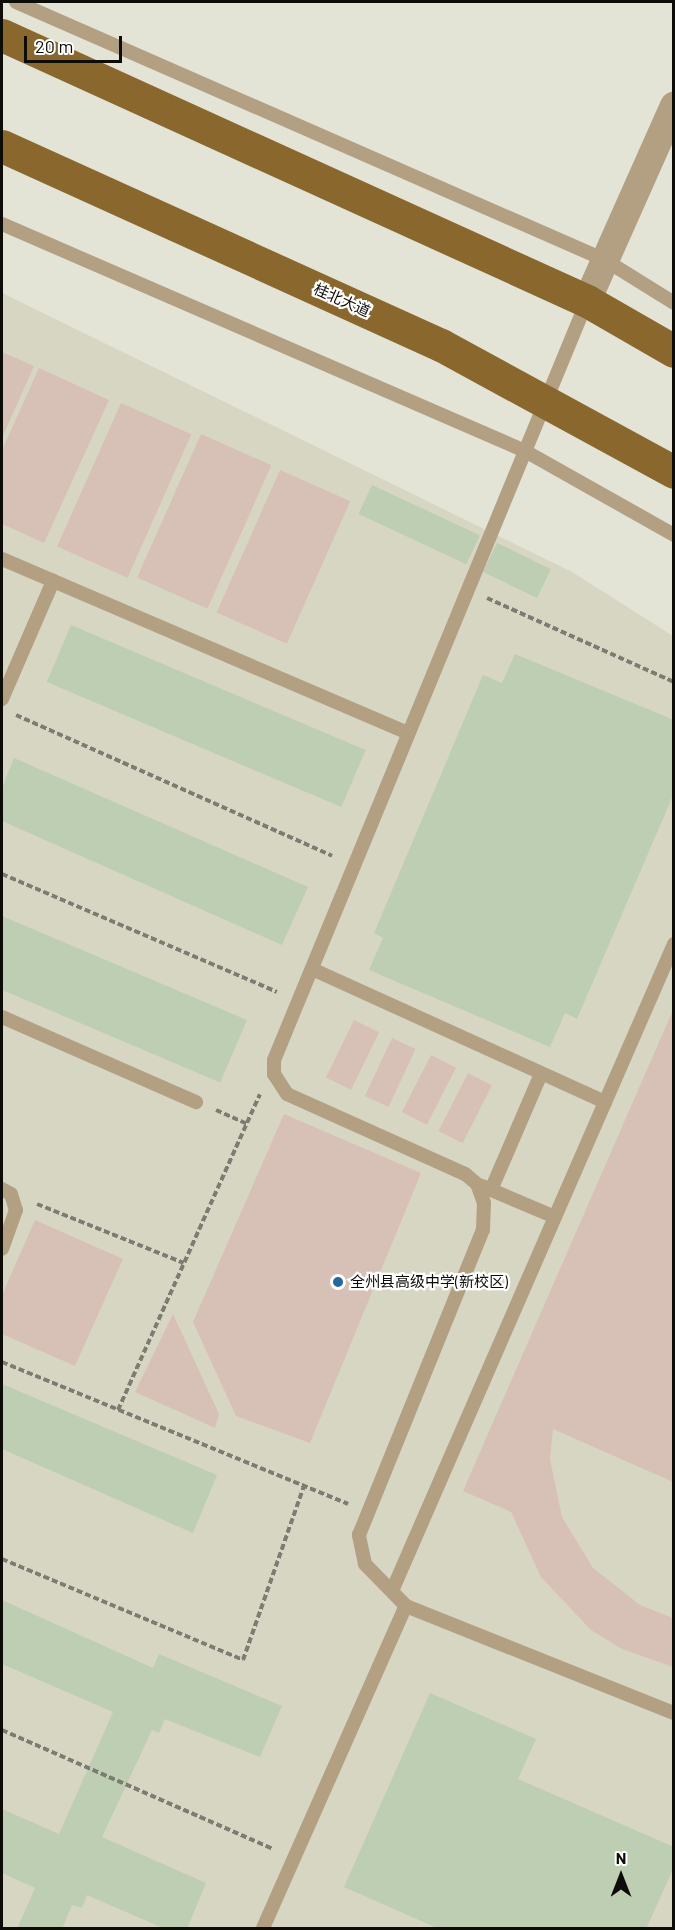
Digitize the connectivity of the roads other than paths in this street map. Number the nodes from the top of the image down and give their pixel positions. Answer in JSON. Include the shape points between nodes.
{"nodes":[{"id":1,"x":16,"y":2,"type":"edge"},
{"id":2,"x":2,"y":35,"type":"edge"},
{"id":3,"x":674,"y":106,"type":"edge"},
{"id":4,"x":2,"y":146,"type":"edge"},
{"id":5,"x":2,"y":224,"type":"edge"},
{"id":6,"x":605,"y":260,"type":"junction"},
{"id":7,"x":587,"y":302,"type":"junction"},
{"id":8,"x":674,"y":303,"type":"edge"},
{"id":9,"x":674,"y":351,"type":"edge"},
{"id":10,"x":545,"y":402,"type":"junction"},
{"id":11,"x":525,"y":451,"type":"junction"},
{"id":12,"x":674,"y":472,"type":"edge"},
{"id":13,"x":674,"y":535,"type":"edge"},
{"id":14,"x":2,"y":559,"type":"edge"},
{"id":15,"x":53,"y":581,"type":"junction"},
{"id":16,"x":2,"y":699,"type":"edge"},
{"id":17,"x":408,"y":732,"type":"junction"},
{"id":18,"x":674,"y":944,"type":"edge"},
{"id":19,"x":312,"y":969,"type":"junction"},
{"id":20,"x":2,"y":1017,"type":"edge"},
{"id":21,"x":542,"y":1074,"type":"junction"},
{"id":22,"x":196,"y":1102,"type":"road end"},
{"id":23,"x":604,"y":1102,"type":"junction"},
{"id":24,"x":477,"y":1184,"type":"junction"},
{"id":25,"x":491,"y":1190,"type":"junction"},
{"id":26,"x":6,"y":1192,"type":"edge"},
{"id":27,"x":555,"y":1217,"type":"junction"},
{"id":28,"x":2,"y":1249,"type":"edge"},
{"id":29,"x":392,"y":1591,"type":"junction"},
{"id":30,"x":406,"y":1606,"type":"junction"},
{"id":31,"x":674,"y":1713,"type":"edge"},
{"id":32,"x":263,"y":1929,"type":"edge"}],
"edges":[{"from":1,"to":6,"type":"lane"},
{"from":2,"to":7,"type":"main road"},
{"from":3,"to":6,"type":"street"},
{"from":4,"to":10,"type":"main road","name":"桂北大道","via":[[441,345]]},
{"from":5,"to":11,"type":"lane"},
{"from":6,"to":7,"type":"street"},
{"from":6,"to":8,"type":"lane"},
{"from":7,"to":9,"type":"main road"},
{"from":7,"to":10,"type":"lane"},
{"from":10,"to":11,"type":"lane"},
{"from":10,"to":12,"type":"main road","name":"桂北大道"},
{"from":11,"to":13,"type":"lane"},
{"from":11,"to":17,"type":"lane"},
{"from":14,"to":15,"type":"lane"},
{"from":15,"to":16,"type":"lane"},
{"from":15,"to":17,"type":"lane"},
{"from":17,"to":19,"type":"lane"},
{"from":18,"to":23,"type":"lane"},
{"from":19,"to":21,"type":"lane"},
{"from":19,"to":24,"type":"lane","via":[[274,1060],[277,1082],[287,1094]]},
{"from":20,"to":22,"type":"lane"},
{"from":21,"to":23,"type":"lane"},
{"from":21,"to":25,"type":"lane"},
{"from":23,"to":27,"type":"lane"},
{"from":24,"to":25,"type":"lane"},
{"from":24,"to":29,"type":"lane","via":[[484,1203],[483,1230],[358,1535],[359,1552]]},
{"from":25,"to":27,"type":"lane"},
{"from":26,"to":28,"type":"lane","via":[[16,1213]]},
{"from":27,"to":29,"type":"lane"},
{"from":29,"to":30,"type":"lane"},
{"from":30,"to":31,"type":"lane"},
{"from":30,"to":32,"type":"lane"}]}
